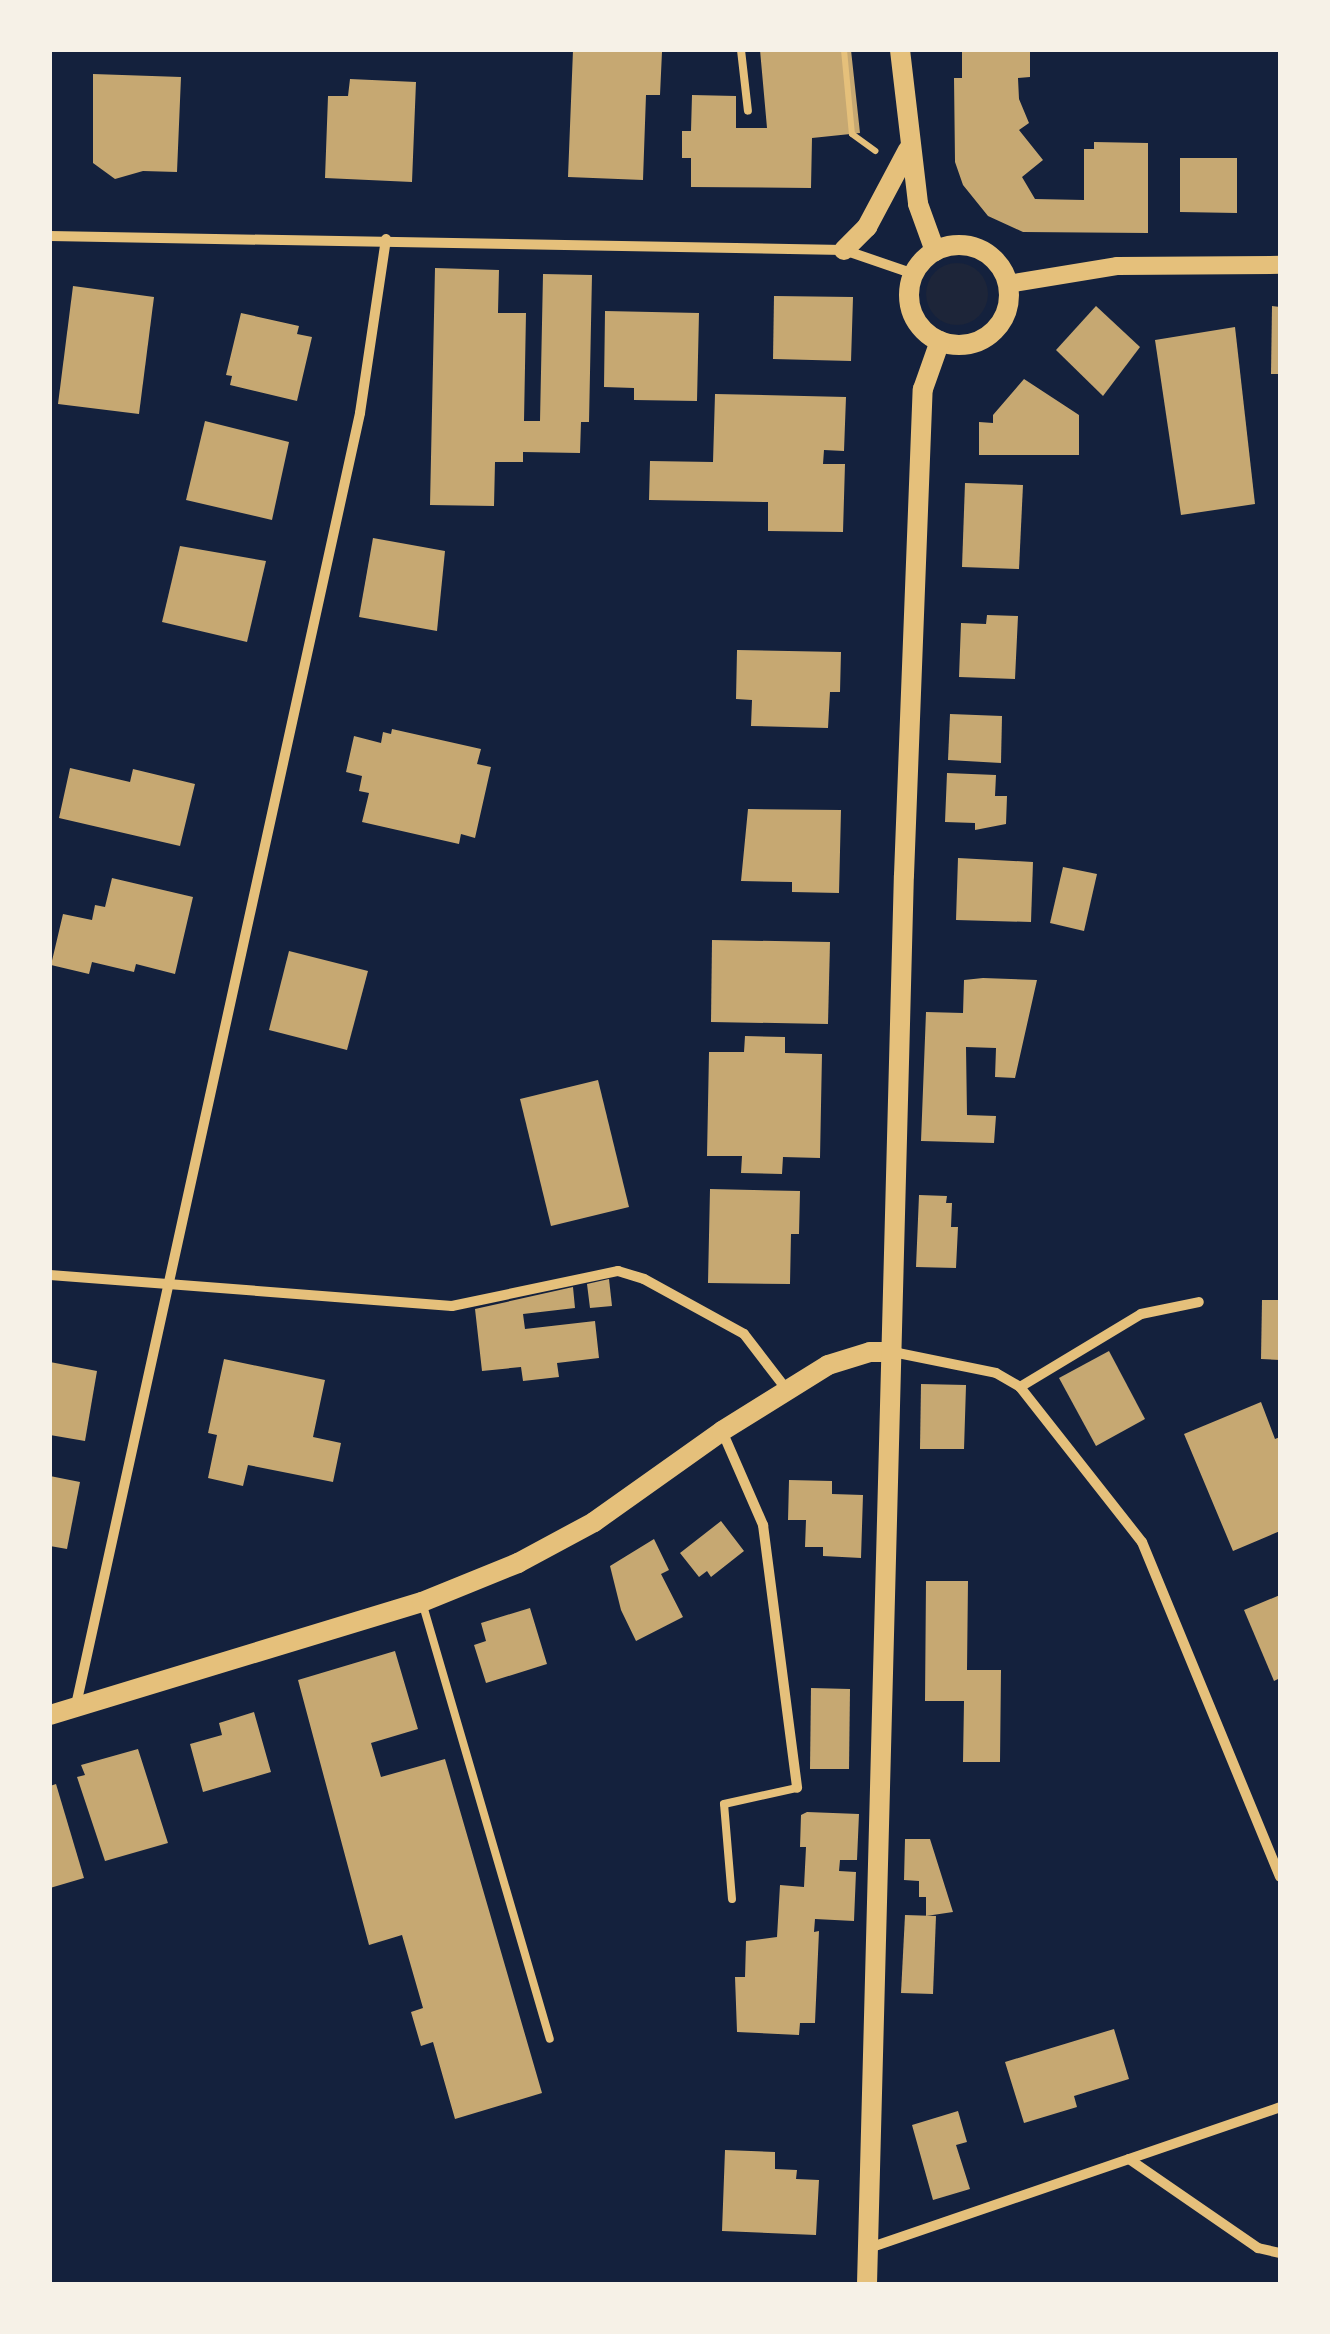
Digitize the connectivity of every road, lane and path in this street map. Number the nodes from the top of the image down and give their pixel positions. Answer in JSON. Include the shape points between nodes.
{"nodes":[{"id":1,"x":741,"y":50,"type":"edge"},
{"id":2,"x":844,"y":50,"type":"edge"},
{"id":3,"x":900,"y":50,"type":"edge"},
{"id":4,"x":748,"y":111,"type":"dead end"},
{"id":5,"x":850,"y":114,"type":"junction"},
{"id":6,"x":862,"y":114,"type":"dead end"},
{"id":7,"x":909,"y":148,"type":"junction"},
{"id":8,"x":884,"y":158,"type":"dead end"},
{"id":9,"x":50,"y":236,"type":"edge"},
{"id":10,"x":386,"y":239,"type":"junction"},
{"id":11,"x":844,"y":250,"type":"junction"},
{"id":12,"x":935,"y":251,"type":"junction"},
{"id":13,"x":1280,"y":264,"type":"edge"},
{"id":14,"x":914,"y":274,"type":"junction"},
{"id":15,"x":1008,"y":284,"type":"junction"},
{"id":16,"x":940,"y":341,"type":"junction"},
{"id":17,"x":50,"y":1275,"type":"edge"},
{"id":18,"x":166,"y":1283,"type":"junction"},
{"id":19,"x":1199,"y":1302,"type":"dead end"},
{"id":20,"x":892,"y":1352,"type":"junction"},
{"id":21,"x":1020,"y":1387,"type":"junction"},
{"id":22,"x":786,"y":1390,"type":"junction"},
{"id":23,"x":722,"y":1431,"type":"junction"},
{"id":24,"x":422,"y":1602,"type":"junction"},
{"id":25,"x":76,"y":1707,"type":"junction"},
{"id":26,"x":50,"y":1715,"type":"edge"},
{"id":27,"x":797,"y":1788,"type":"joint"},
{"id":28,"x":1280,"y":1877,"type":"edge"},
{"id":29,"x":732,"y":1899,"type":"dead end"},
{"id":30,"x":550,"y":2039,"type":"dead end"},
{"id":31,"x":1280,"y":2107,"type":"edge"},
{"id":32,"x":1128,"y":2159,"type":"junction"},
{"id":33,"x":868,"y":2249,"type":"junction"},
{"id":34,"x":1280,"y":2253,"type":"edge"},
{"id":35,"x":868,"y":2284,"type":"edge"}],
"edges":[{"from":1,"to":4,"type":"lane"},
{"from":2,"to":5,"type":"path"},
{"from":3,"to":7,"type":"main road"},
{"from":5,"to":6,"type":"path"},
{"from":5,"to":8,"type":"path","via":[[852,134]]},
{"from":7,"to":11,"type":"main road","via":[[882,204]]},
{"from":7,"to":12,"type":"main road"},
{"from":9,"to":10,"type":"street"},
{"from":10,"to":11,"type":"street"},
{"from":10,"to":18,"type":"street","via":[[360,413]]},
{"from":11,"to":14,"type":"street"},
{"from":12,"to":14,"type":"main road"},
{"from":12,"to":15,"type":"main road","via":[[980,249]]},
{"from":13,"to":15,"type":"street","via":[[1117,266]]},
{"from":14,"to":16,"type":"main road","via":[[916,320]]},
{"from":15,"to":16,"type":"main road","via":[[997,328],[970,344]]},
{"from":16,"to":20,"type":"main road","via":[[923,389]]},
{"from":17,"to":18,"type":"street"},
{"from":18,"to":22,"type":"street","via":[[452,1306],[618,1271],[644,1278],[744,1334]]},
{"from":18,"to":25,"type":"street"},
{"from":19,"to":21,"type":"street","via":[[1141,1314]]},
{"from":20,"to":21,"type":"street","via":[[996,1374]]},
{"from":20,"to":22,"type":"main road","via":[[828,1365]]},
{"from":20,"to":33,"type":"main road"},
{"from":21,"to":28,"type":"street","via":[[1142,1542]]},
{"from":22,"to":23,"type":"main road"},
{"from":23,"to":24,"type":"main road","via":[[594,1522],[518,1564]]},
{"from":23,"to":27,"type":"street","via":[[764,1525]]},
{"from":24,"to":25,"type":"main road"},
{"from":24,"to":30,"type":"lane"},
{"from":25,"to":26,"type":"main road"},
{"from":27,"to":29,"type":"lane","via":[[724,1804]]},
{"from":31,"to":32,"type":"street"},
{"from":32,"to":33,"type":"street"},
{"from":32,"to":34,"type":"street","via":[[1258,2248]]},
{"from":33,"to":35,"type":"main road"}]}
